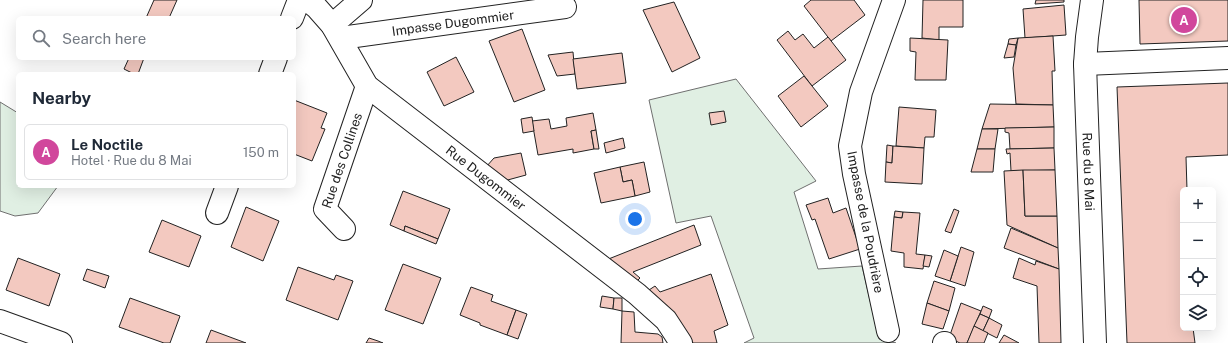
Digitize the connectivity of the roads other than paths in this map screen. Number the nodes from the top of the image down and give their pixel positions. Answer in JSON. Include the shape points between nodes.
{"nodes":[{"id":1,"x":299,"y":0,"type":"edge"},
{"id":2,"x":307,"y":0,"type":"edge"},
{"id":3,"x":362,"y":0,"type":"edge"},
{"id":4,"x":894,"y":0,"type":"edge"},
{"id":5,"x":1092,"y":0,"type":"edge"},
{"id":6,"x":565,"y":7,"type":"dead end"},
{"id":7,"x":293,"y":16,"type":"edge"},
{"id":8,"x":337,"y":31,"type":"junction"},
{"id":9,"x":1228,"y":58,"type":"edge"},
{"id":10,"x":275,"y":60,"type":"edge"},
{"id":11,"x":1085,"y":64,"type":"junction"},
{"id":12,"x":271,"y":72,"type":"edge"},
{"id":13,"x":367,"y":86,"type":"junction"},
{"id":14,"x":226,"y":188,"type":"edge"},
{"id":15,"x":216,"y":213,"type":"dead end"},
{"id":16,"x":344,"y":229,"type":"dead end"},
{"id":17,"x":0,"y":321,"type":"edge"},
{"id":18,"x":888,"y":331,"type":"dead end"},
{"id":19,"x":60,"y":343,"type":"edge"},
{"id":20,"x":681,"y":343,"type":"edge"},
{"id":21,"x":1096,"y":343,"type":"edge"}],
"edges":[{"from":1,"to":7,"type":"street"},
{"from":2,"to":8,"type":"street","name":"Rue Dugommier"},
{"from":3,"to":8,"type":"street"},
{"from":4,"to":18,"type":"street","name":"Impasse de la Poudrière","via":[[861,92],[850,146]]},
{"from":5,"to":11,"type":"street","name":"Rue du 8 Mai"},
{"from":6,"to":8,"type":"street","name":"Impasse Dugommier"},
{"from":8,"to":13,"type":"street","name":"Rue Dugommier"},
{"from":9,"to":11,"type":"street"},
{"from":10,"to":12,"type":"street"},
{"from":11,"to":21,"type":"street","name":"Rue du 8 Mai"},
{"from":13,"to":16,"type":"street","name":"Rue des Collines","via":[[325,209]]},
{"from":13,"to":20,"type":"street","name":"Rue Dugommier","via":[[637,294],[666,320]]},
{"from":14,"to":15,"type":"street"},
{"from":17,"to":19,"type":"street"}]}
